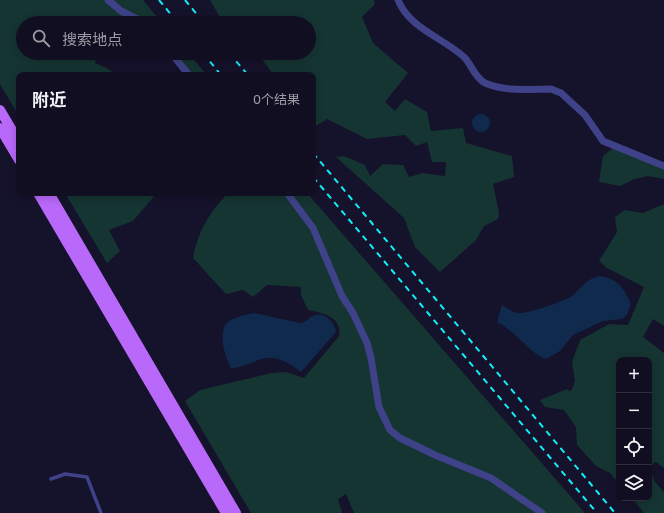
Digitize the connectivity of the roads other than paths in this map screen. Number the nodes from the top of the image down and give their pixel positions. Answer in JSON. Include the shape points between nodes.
{"nodes":[{"id":1,"x":108,"y":0,"type":"edge"},
{"id":2,"x":398,"y":0,"type":"edge"},
{"id":3,"x":131,"y":16,"type":"edge"},
{"id":4,"x":177,"y":60,"type":"edge"},
{"id":5,"x":187,"y":72,"type":"edge"},
{"id":6,"x":0,"y":110,"type":"edge"},
{"id":7,"x":0,"y":128,"type":"edge"},
{"id":8,"x":16,"y":137,"type":"edge"},
{"id":9,"x":16,"y":155,"type":"edge"},
{"id":10,"x":664,"y":166,"type":"edge"},
{"id":11,"x":40,"y":196,"type":"edge"},
{"id":12,"x":51,"y":196,"type":"edge"},
{"id":13,"x":289,"y":196,"type":"edge"},
{"id":14,"x":51,"y":480,"type":"dead end"},
{"id":15,"x":101,"y":513,"type":"edge"},
{"id":16,"x":226,"y":513,"type":"edge"},
{"id":17,"x":236,"y":513,"type":"edge"},
{"id":18,"x":542,"y":513,"type":"edge"}],
"edges":[{"from":1,"to":3,"type":"street"},
{"from":2,"to":10,"type":"street","via":[[406,15],[463,57],[484,82],[508,89],[558,91],[585,115],[603,141]]},
{"from":4,"to":5,"type":"street"},
{"from":6,"to":8,"type":"main road"},
{"from":7,"to":9,"type":"main road"},
{"from":11,"to":16,"type":"main road"},
{"from":12,"to":17,"type":"main road"},
{"from":13,"to":18,"type":"street","via":[[313,228],[342,296],[367,343],[379,407],[392,433],[435,455],[491,478]]},
{"from":14,"to":15,"type":"lane","via":[[65,474],[87,477]]}]}
